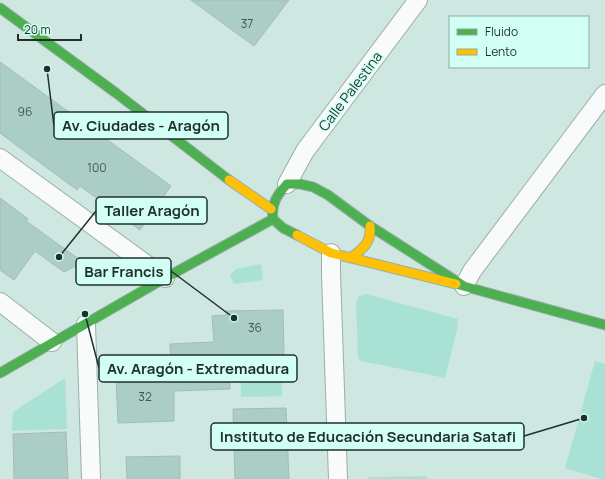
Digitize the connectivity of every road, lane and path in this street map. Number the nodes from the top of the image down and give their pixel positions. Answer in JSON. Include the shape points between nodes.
{"nodes":[{"id":1,"x":418,"y":0,"type":"edge"},
{"id":2,"x":0,"y":8,"type":"edge"},
{"id":3,"x":605,"y":94,"type":"edge"},
{"id":4,"x":0,"y":158,"type":"edge"},
{"id":5,"x":287,"y":184,"type":"junction"},
{"id":6,"x":271,"y":209,"type":"junction"},
{"id":7,"x":273,"y":219,"type":"junction"},
{"id":8,"x":370,"y":226,"type":"junction"},
{"id":9,"x":331,"y":253,"type":"junction"},
{"id":10,"x":350,"y":258,"type":"junction"},
{"id":11,"x":165,"y":278,"type":"junction"},
{"id":12,"x":464,"y":286,"type":"junction"},
{"id":13,"x":0,"y":302,"type":"edge"},
{"id":14,"x":86,"y":324,"type":"junction"},
{"id":15,"x":605,"y":325,"type":"edge"},
{"id":16,"x":52,"y":342,"type":"junction"},
{"id":17,"x":0,"y":373,"type":"edge"},
{"id":18,"x":91,"y":479,"type":"edge"},
{"id":19,"x":338,"y":479,"type":"edge"}],
"edges":[{"from":1,"to":5,"type":"street","name":"Calle Palestina","via":[[305,151]]},
{"from":2,"to":6,"type":"street","via":[[219,173]]},
{"from":3,"to":12,"type":"street"},
{"from":4,"to":11,"type":"street"},
{"from":5,"to":6,"type":"street","via":[[277,194]]},
{"from":5,"to":8,"type":"street","via":[[313,187]]},
{"from":6,"to":7,"type":"street"},
{"from":7,"to":9,"type":"street","via":[[283,228]]},
{"from":7,"to":11,"type":"street"},
{"from":8,"to":10,"type":"street","via":[[371,235],[368,241],[361,251]]},
{"from":8,"to":12,"type":"street"},
{"from":9,"to":10,"type":"street"},
{"from":9,"to":19,"type":"street"},
{"from":10,"to":12,"type":"street"},
{"from":11,"to":14,"type":"street"},
{"from":12,"to":15,"type":"street"},
{"from":13,"to":16,"type":"street"},
{"from":14,"to":16,"type":"street"},
{"from":14,"to":18,"type":"street"},
{"from":16,"to":17,"type":"street"}]}
